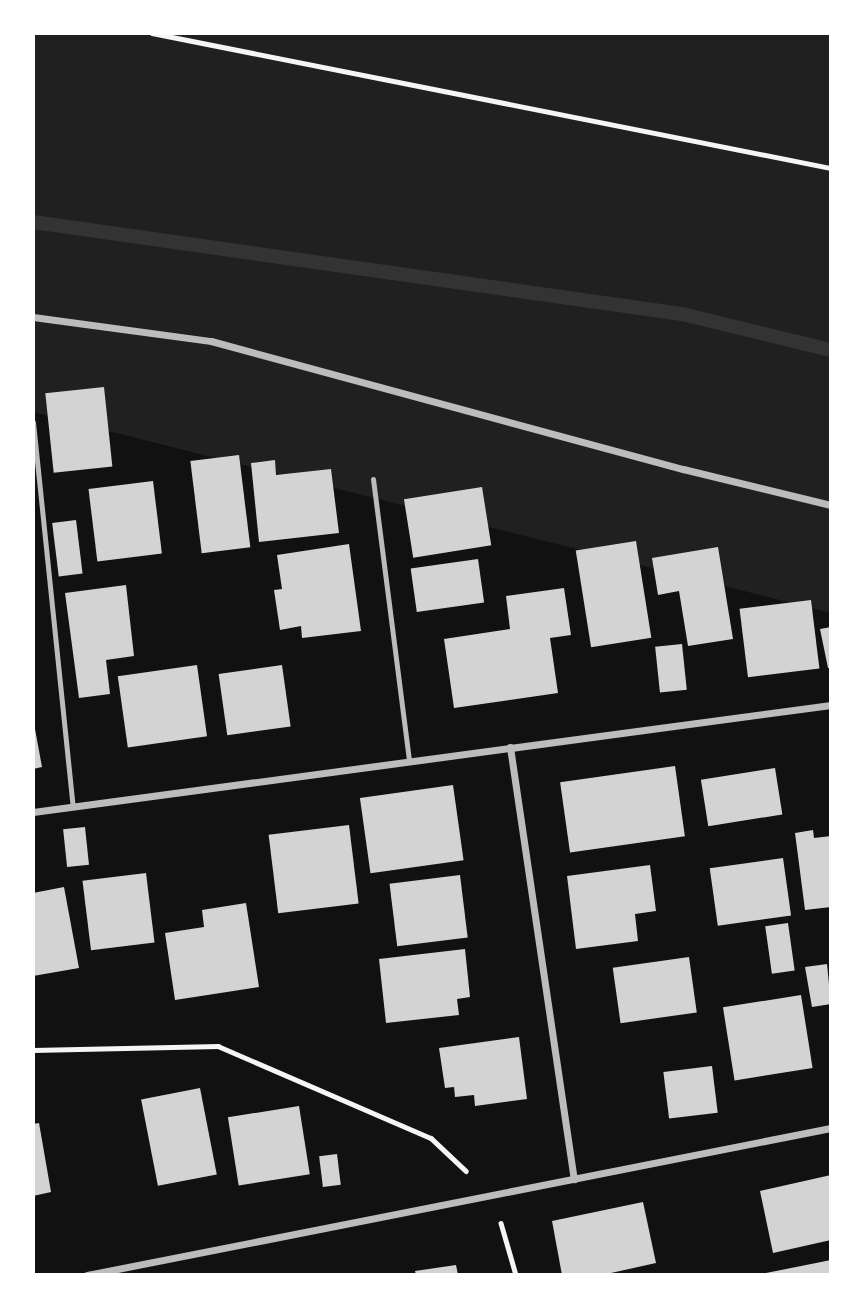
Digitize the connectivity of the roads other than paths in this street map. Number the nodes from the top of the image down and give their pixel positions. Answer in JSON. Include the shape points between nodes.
{"nodes":[{"id":1,"x":33,"y":317,"type":"edge"},
{"id":2,"x":33,"y":422,"type":"edge"},
{"id":3,"x":373,"y":479,"type":"dead end"},
{"id":4,"x":831,"y":505,"type":"edge"},
{"id":5,"x":831,"y":705,"type":"edge"},
{"id":6,"x":510,"y":747,"type":"junction"},
{"id":7,"x":409,"y":761,"type":"junction"},
{"id":8,"x":73,"y":807,"type":"junction"},
{"id":9,"x":33,"y":812,"type":"edge"},
{"id":10,"x":831,"y":1128,"type":"edge"},
{"id":11,"x":574,"y":1179,"type":"junction"},
{"id":12,"x":87,"y":1275,"type":"edge"}],
"edges":[{"from":1,"to":4,"type":"street","via":[[211,341]]},
{"from":2,"to":8,"type":"lane"},
{"from":3,"to":7,"type":"lane"},
{"from":5,"to":6,"type":"street"},
{"from":6,"to":7,"type":"street"},
{"from":6,"to":11,"type":"street"},
{"from":7,"to":8,"type":"street"},
{"from":8,"to":9,"type":"street"},
{"from":10,"to":11,"type":"street"},
{"from":11,"to":12,"type":"street"}]}
